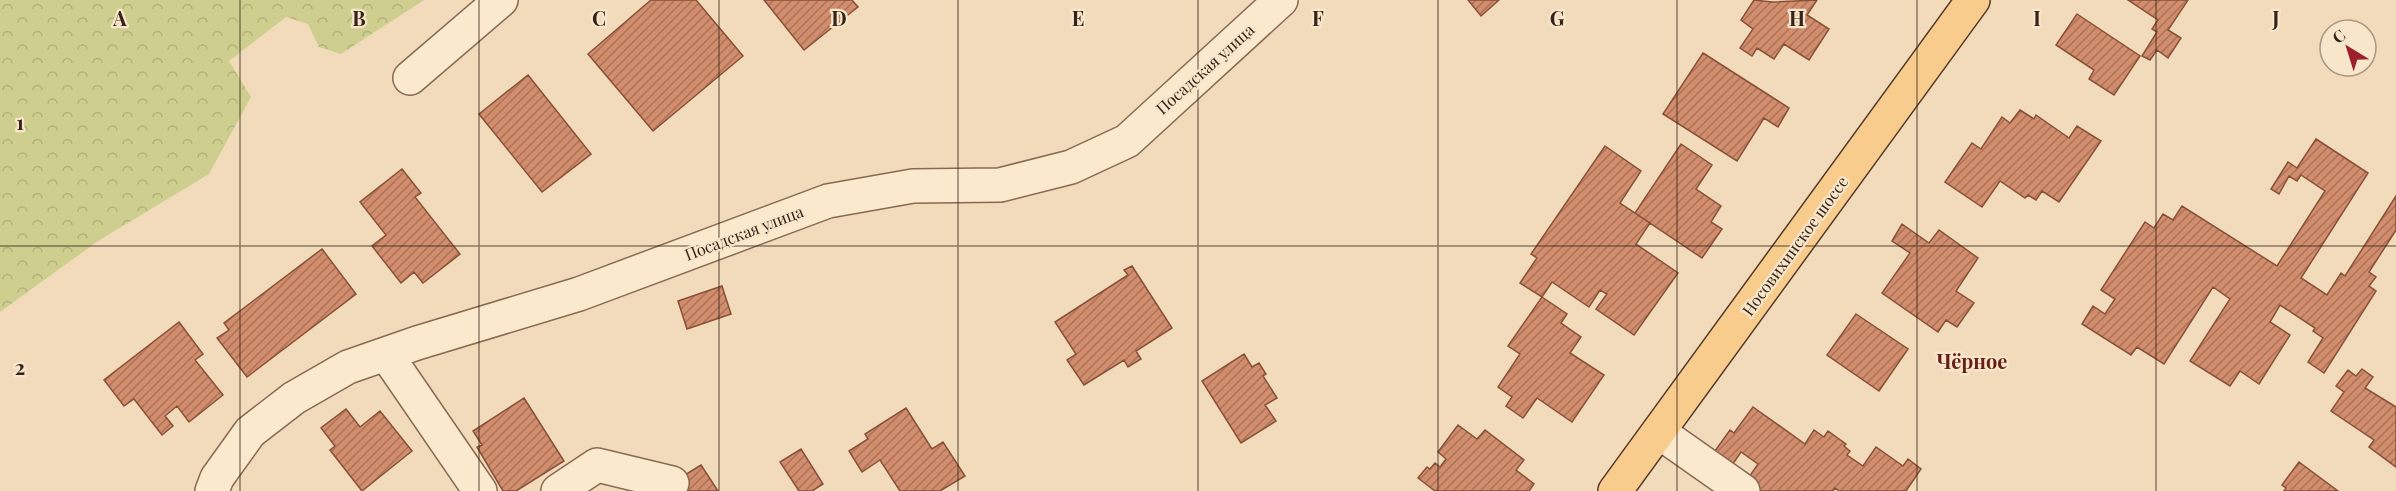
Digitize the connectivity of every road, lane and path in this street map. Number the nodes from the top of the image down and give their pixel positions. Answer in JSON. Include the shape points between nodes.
{"nodes":[{"id":1,"x":501,"y":0,"type":"edge"},
{"id":2,"x":1281,"y":0,"type":"edge"},
{"id":3,"x":1973,"y":0,"type":"edge"},
{"id":4,"x":410,"y":78,"type":"dead end"},
{"id":5,"x":386,"y":354,"type":"junction"},
{"id":6,"x":1659,"y":432,"type":"junction"},
{"id":7,"x":672,"y":483,"type":"dead end"},
{"id":8,"x":212,"y":491,"type":"edge"},
{"id":9,"x":480,"y":491,"type":"edge"},
{"id":10,"x":558,"y":491,"type":"edge"},
{"id":11,"x":1616,"y":491,"type":"edge"},
{"id":12,"x":1743,"y":491,"type":"edge"}],
"edges":[{"from":1,"to":4,"type":"street"},
{"from":2,"to":5,"type":"street","name":"Посадская улица","via":[[1127,141],[1071,167],[1000,185],[913,186],[828,201],[579,294]]},
{"from":3,"to":6,"type":"main road","name":"Носовихинское шоссе"},
{"from":5,"to":8,"type":"street","name":"Посадская улица","via":[[348,367],[294,398],[250,432]]},
{"from":5,"to":9,"type":"street"},
{"from":6,"to":11,"type":"main road","name":"Носовихинское шоссе"},
{"from":6,"to":12,"type":"street"},
{"from":7,"to":10,"type":"street","via":[[597,465]]}]}
